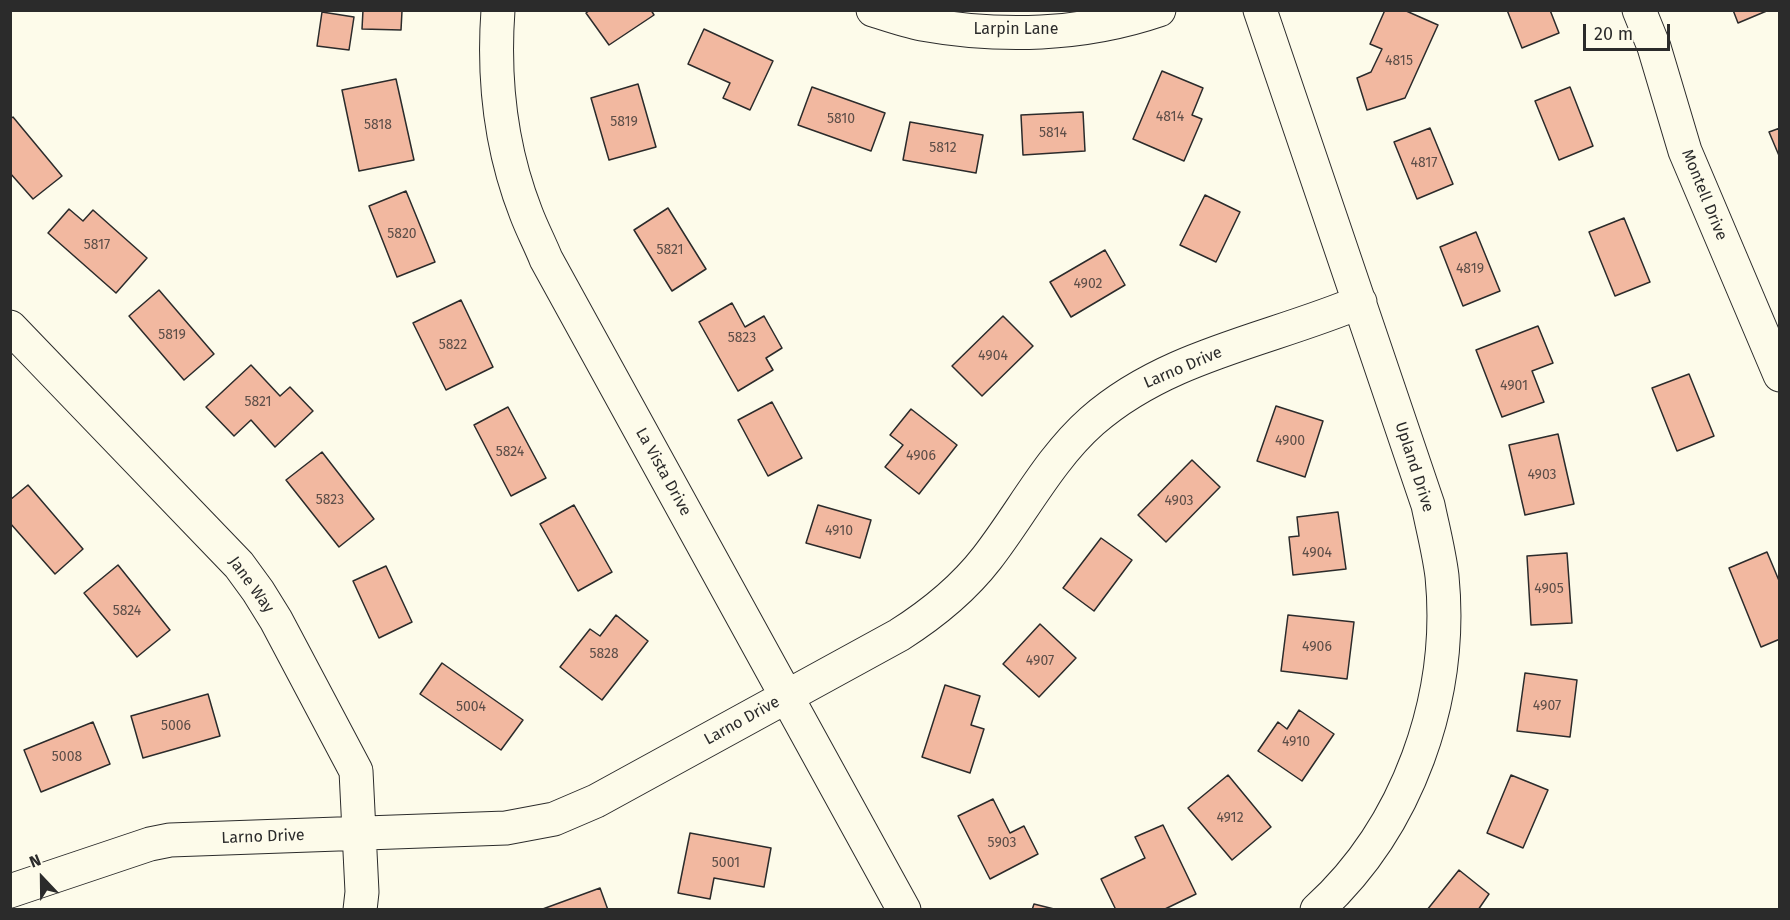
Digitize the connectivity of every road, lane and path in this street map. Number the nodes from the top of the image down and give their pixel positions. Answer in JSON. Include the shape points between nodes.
{"nodes":[{"id":1,"x":498,"y":10,"type":"edge"},
{"id":2,"x":873,"y":10,"type":"edge"},
{"id":3,"x":1159,"y":10,"type":"edge"},
{"id":4,"x":1260,"y":10,"type":"edge"},
{"id":5,"x":1639,"y":10,"type":"edge"},
{"id":6,"x":1360,"y":302,"type":"junction"},
{"id":7,"x":10,"y":327,"type":"edge"},
{"id":8,"x":1779,"y":375,"type":"edge"},
{"id":9,"x":787,"y":697,"type":"junction"},
{"id":10,"x":359,"y":833,"type":"junction"},
{"id":11,"x":10,"y":891,"type":"edge"},
{"id":12,"x":360,"y":909,"type":"edge"},
{"id":13,"x":904,"y":909,"type":"edge"},
{"id":14,"x":1317,"y":909,"type":"edge"}],
"edges":[{"from":1,"to":9,"type":"street","name":"La Vista Drive","via":[[501,121],[526,214],[546,260]]},
{"from":2,"to":3,"type":"street","name":"Larpin Lane","via":[[919,23],[996,32],[1078,29]]},
{"from":4,"to":6,"type":"street","name":"Upland Drive"},
{"from":5,"to":8,"type":"street","name":"Montell Drive","via":[[1685,151]]},
{"from":6,"to":9,"type":"street","name":"Larno Drive","via":[[1181,365],[1123,397],[1063,451],[976,570],[929,615]]},
{"from":6,"to":14,"type":"street","name":"Upland Drive","via":[[1428,505],[1442,577],[1443,630],[1438,682],[1427,733],[1408,783],[1387,824],[1360,863]]},
{"from":7,"to":10,"type":"street","name":"Jane Way","via":[[239,565],[258,591],[356,771]]},
{"from":9,"to":10,"type":"street","name":"Larno Drive","via":[[596,801],[554,819],[506,828]]},
{"from":9,"to":13,"type":"street","name":"La Vista Drive"},
{"from":10,"to":11,"type":"street","name":"Larno Drive","via":[[150,843]]},
{"from":10,"to":12,"type":"street","name":"Jane Way"}]}
